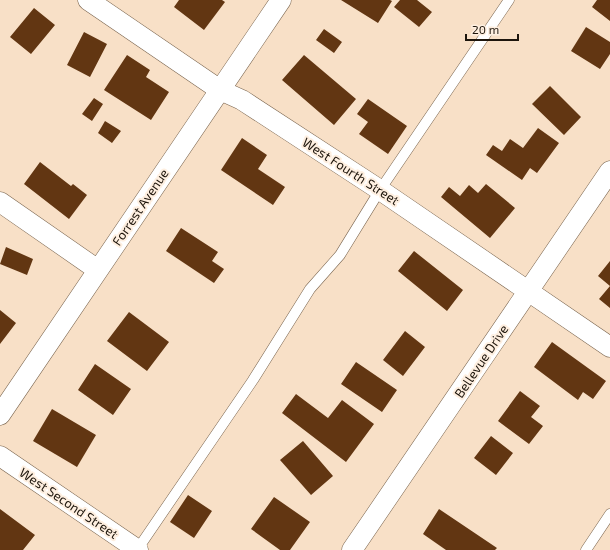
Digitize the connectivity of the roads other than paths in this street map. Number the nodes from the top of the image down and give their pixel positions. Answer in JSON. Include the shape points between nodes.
{"nodes":[{"id":1,"x":88,"y":0,"type":"edge"},
{"id":2,"x":281,"y":0,"type":"edge"},
{"id":3,"x":509,"y":0,"type":"edge"},
{"id":4,"x":220,"y":90,"type":"junction"},
{"id":5,"x":610,"y":171,"type":"edge"},
{"id":6,"x":380,"y":190,"type":"junction"},
{"id":7,"x":0,"y":202,"type":"edge"},
{"id":8,"x":98,"y":270,"type":"junction"},
{"id":9,"x":528,"y":292,"type":"junction"},
{"id":10,"x":610,"y":347,"type":"edge"},
{"id":11,"x":0,"y":415,"type":"edge"},
{"id":12,"x":0,"y":456,"type":"edge"},
{"id":13,"x":610,"y":514,"type":"edge"},
{"id":14,"x":138,"y":550,"type":"edge"},
{"id":15,"x":352,"y":550,"type":"edge"},
{"id":16,"x":586,"y":550,"type":"edge"}],
"edges":[{"from":1,"to":4,"type":"street","name":"West Fourth Street"},
{"from":2,"to":4,"type":"street","name":"Forrest Avenue"},
{"from":3,"to":6,"type":"lane"},
{"from":4,"to":6,"type":"street","name":"West Fourth Street","via":[[242,100]]},
{"from":4,"to":8,"type":"street","name":"Forrest Avenue"},
{"from":5,"to":9,"type":"street","name":"Bellevue Drive"},
{"from":6,"to":9,"type":"street","name":"West Fourth Street"},
{"from":6,"to":14,"type":"lane","via":[[340,255],[310,289]]},
{"from":7,"to":8,"type":"street"},
{"from":8,"to":11,"type":"street","name":"Forrest Avenue"},
{"from":9,"to":10,"type":"street","name":"West Fourth Street"},
{"from":9,"to":15,"type":"street","name":"Bellevue Drive"},
{"from":12,"to":14,"type":"street","name":"West Second Street"},
{"from":13,"to":16,"type":"lane"}]}
